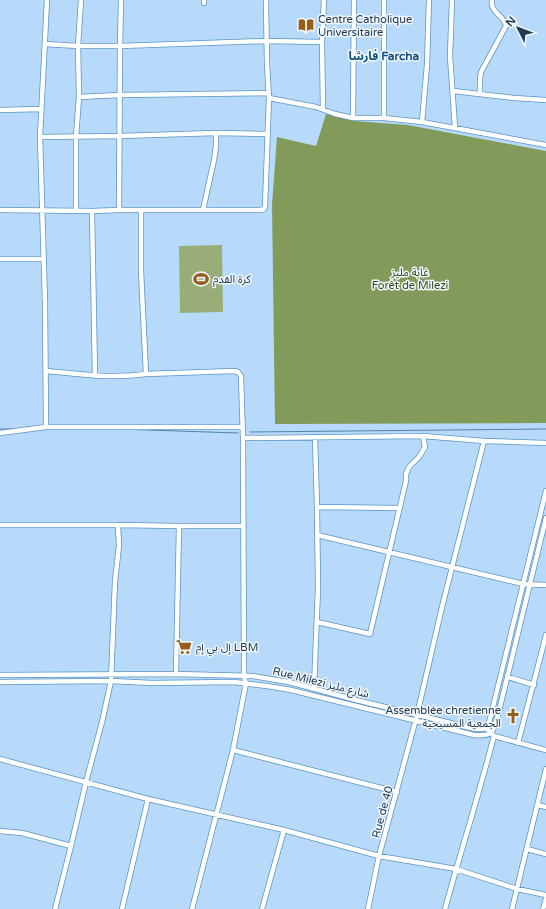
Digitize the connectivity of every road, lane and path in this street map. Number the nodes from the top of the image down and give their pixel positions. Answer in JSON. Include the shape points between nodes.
{"nodes":[{"id":1,"x":47,"y":0,"type":"edge"},
{"id":2,"x":81,"y":0,"type":"edge"},
{"id":3,"x":121,"y":0,"type":"edge"},
{"id":4,"x":266,"y":0,"type":"edge"},
{"id":5,"x":324,"y":0,"type":"edge"},
{"id":6,"x":354,"y":0,"type":"edge"},
{"id":7,"x":384,"y":0,"type":"edge"},
{"id":8,"x":429,"y":0,"type":"edge"},
{"id":9,"x":452,"y":0,"type":"edge"},
{"id":10,"x":492,"y":0,"type":"edge"},
{"id":11,"x":266,"y":41,"type":"junction"},
{"id":12,"x":322,"y":42,"type":"junction"},
{"id":13,"x":45,"y":44,"type":"junction"},
{"id":14,"x":78,"y":46,"type":"junction"},
{"id":15,"x":120,"y":46,"type":"junction"},
{"id":16,"x":453,"y":91,"type":"junction"},
{"id":17,"x":480,"y":94,"type":"junction"},
{"id":18,"x":120,"y":96,"type":"junction"},
{"id":19,"x":268,"y":96,"type":"junction"},
{"id":20,"x":79,"y":97,"type":"junction"},
{"id":21,"x":546,"y":100,"type":"edge"},
{"id":22,"x":41,"y":109,"type":"junction"},
{"id":23,"x":323,"y":109,"type":"junction"},
{"id":24,"x":0,"y":110,"type":"edge"},
{"id":25,"x":353,"y":118,"type":"junction"},
{"id":26,"x":384,"y":118,"type":"junction"},
{"id":27,"x":422,"y":122,"type":"junction"},
{"id":28,"x":455,"y":128,"type":"junction"},
{"id":29,"x":216,"y":133,"type":"junction"},
{"id":30,"x":267,"y":134,"type":"junction"},
{"id":31,"x":120,"y":136,"type":"junction"},
{"id":32,"x":40,"y":137,"type":"junction"},
{"id":33,"x":76,"y":137,"type":"junction"},
{"id":34,"x":546,"y":145,"type":"edge"},
{"id":35,"x":0,"y":210,"type":"edge"},
{"id":36,"x":42,"y":210,"type":"junction"},
{"id":37,"x":76,"y":210,"type":"junction"},
{"id":38,"x":92,"y":210,"type":"junction"},
{"id":39,"x":119,"y":210,"type":"junction"},
{"id":40,"x":141,"y":210,"type":"junction"},
{"id":41,"x":203,"y":210,"type":"junction"},
{"id":42,"x":0,"y":259,"type":"edge"},
{"id":43,"x":43,"y":259,"type":"junction"},
{"id":44,"x":46,"y":371,"type":"junction"},
{"id":45,"x":146,"y":374,"type":"junction"},
{"id":46,"x":95,"y":376,"type":"junction"},
{"id":47,"x":46,"y":427,"type":"junction"},
{"id":48,"x":242,"y":427,"type":"junction"},
{"id":49,"x":0,"y":433,"type":"edge"},
{"id":50,"x":423,"y":436,"type":"junction"},
{"id":51,"x":315,"y":437,"type":"junction"},
{"id":52,"x":243,"y":438,"type":"junction"},
{"id":53,"x":484,"y":441,"type":"junction"},
{"id":54,"x":546,"y":443,"type":"edge"},
{"id":55,"x":546,"y":491,"type":"edge"},
{"id":56,"x":317,"y":507,"type":"junction"},
{"id":57,"x":399,"y":508,"type":"junction"},
{"id":58,"x":546,"y":518,"type":"edge"},
{"id":59,"x":0,"y":525,"type":"edge"},
{"id":60,"x":118,"y":525,"type":"junction"},
{"id":61,"x":179,"y":526,"type":"junction"},
{"id":62,"x":243,"y":526,"type":"junction"},
{"id":63,"x":318,"y":535,"type":"junction"},
{"id":64,"x":389,"y":552,"type":"junction"},
{"id":65,"x":452,"y":568,"type":"junction"},
{"id":66,"x":523,"y":584,"type":"junction"},
{"id":67,"x":530,"y":585,"type":"junction"},
{"id":68,"x":546,"y":585,"type":"edge"},
{"id":69,"x":317,"y":622,"type":"junction"},
{"id":70,"x":546,"y":635,"type":"edge"},
{"id":71,"x":543,"y":657,"type":"edge"},
{"id":72,"x":176,"y":674,"type":"junction"},
{"id":73,"x":0,"y":675,"type":"edge"},
{"id":74,"x":111,"y":675,"type":"junction"},
{"id":75,"x":244,"y":676,"type":"junction"},
{"id":76,"x":508,"y":676,"type":"junction"},
{"id":77,"x":111,"y":681,"type":"junction"},
{"id":78,"x":0,"y":682,"type":"edge"},
{"id":79,"x":246,"y":683,"type":"junction"},
{"id":80,"x":534,"y":685,"type":"junction"},
{"id":81,"x":314,"y":689,"type":"junction"},
{"id":82,"x":417,"y":714,"type":"junction"},
{"id":83,"x":416,"y":720,"type":"junction"},
{"id":84,"x":486,"y":728,"type":"junction"},
{"id":85,"x":492,"y":735,"type":"junction"},
{"id":86,"x":518,"y":743,"type":"junction"},
{"id":87,"x":233,"y":750,"type":"junction"},
{"id":88,"x":546,"y":750,"type":"edge"},
{"id":89,"x":0,"y":759,"type":"edge"},
{"id":90,"x":546,"y":770,"type":"edge"},
{"id":91,"x":86,"y":782,"type":"junction"},
{"id":92,"x":396,"y":792,"type":"junction"},
{"id":93,"x":148,"y":799,"type":"junction"},
{"id":94,"x":538,"y":805,"type":"junction"},
{"id":95,"x":546,"y":807,"type":"edge"},
{"id":96,"x":217,"y":814,"type":"junction"},
{"id":97,"x":284,"y":830,"type":"junction"},
{"id":98,"x":0,"y":831,"type":"edge"},
{"id":99,"x":71,"y":846,"type":"junction"},
{"id":100,"x":527,"y":849,"type":"junction"},
{"id":101,"x":546,"y":854,"type":"edge"},
{"id":102,"x":379,"y":856,"type":"junction"},
{"id":103,"x":456,"y":869,"type":"junction"},
{"id":104,"x":517,"y":888,"type":"junction"},
{"id":105,"x":546,"y":895,"type":"edge"},
{"id":106,"x":546,"y":899,"type":"edge"},
{"id":107,"x":55,"y":909,"type":"edge"},
{"id":108,"x":122,"y":909,"type":"edge"},
{"id":109,"x":192,"y":909,"type":"edge"},
{"id":110,"x":262,"y":909,"type":"edge"},
{"id":111,"x":368,"y":909,"type":"edge"},
{"id":112,"x":445,"y":909,"type":"edge"},
{"id":113,"x":512,"y":909,"type":"edge"},
{"id":114,"x":543,"y":909,"type":"edge"}],
"edges":[{"from":1,"to":13,"type":"street"},
{"from":2,"to":14,"type":"street"},
{"from":3,"to":15,"type":"street"},
{"from":4,"to":11,"type":"street"},
{"from":5,"to":12,"type":"street"},
{"from":6,"to":25,"type":"street"},
{"from":7,"to":26,"type":"street"},
{"from":8,"to":27,"type":"street"},
{"from":9,"to":16,"type":"street","via":[[450,56]]},
{"from":10,"to":17,"type":"street","via":[[493,9],[506,26],[481,72]]},
{"from":11,"to":12,"type":"street"},
{"from":11,"to":15,"type":"street"},
{"from":11,"to":19,"type":"street"},
{"from":12,"to":23,"type":"street"},
{"from":13,"to":14,"type":"street"},
{"from":13,"to":22,"type":"street"},
{"from":14,"to":15,"type":"street"},
{"from":14,"to":20,"type":"street"},
{"from":15,"to":18,"type":"street"},
{"from":16,"to":17,"type":"street"},
{"from":16,"to":28,"type":"street"},
{"from":17,"to":21,"type":"street"},
{"from":18,"to":19,"type":"street"},
{"from":18,"to":20,"type":"street"},
{"from":18,"to":31,"type":"street"},
{"from":19,"to":23,"type":"street"},
{"from":19,"to":30,"type":"street"},
{"from":20,"to":33,"type":"street"},
{"from":22,"to":24,"type":"street"},
{"from":22,"to":32,"type":"street"},
{"from":23,"to":25,"type":"street"},
{"from":25,"to":26,"type":"street"},
{"from":26,"to":27,"type":"street"},
{"from":27,"to":28,"type":"street"},
{"from":28,"to":34,"type":"street"},
{"from":29,"to":30,"type":"street"},
{"from":29,"to":31,"type":"street"},
{"from":29,"to":41,"type":"street","via":[[214,160]]},
{"from":30,"to":41,"type":"street","via":[[264,209]]},
{"from":31,"to":33,"type":"street"},
{"from":31,"to":39,"type":"street"},
{"from":32,"to":33,"type":"street"},
{"from":32,"to":36,"type":"street"},
{"from":33,"to":37,"type":"street"},
{"from":35,"to":36,"type":"street"},
{"from":36,"to":37,"type":"street"},
{"from":36,"to":43,"type":"street"},
{"from":37,"to":38,"type":"street"},
{"from":38,"to":39,"type":"street"},
{"from":38,"to":46,"type":"street"},
{"from":39,"to":40,"type":"street"},
{"from":40,"to":41,"type":"street"},
{"from":40,"to":45,"type":"street"},
{"from":42,"to":43,"type":"street"},
{"from":43,"to":44,"type":"street"},
{"from":44,"to":46,"type":"street"},
{"from":44,"to":47,"type":"street"},
{"from":45,"to":46,"type":"street"},
{"from":45,"to":48,"type":"street","via":[[238,372],[241,376]]},
{"from":47,"to":48,"type":"street"},
{"from":47,"to":49,"type":"street"},
{"from":48,"to":52,"type":"street"},
{"from":50,"to":51,"type":"street"},
{"from":50,"to":53,"type":"street"},
{"from":50,"to":57,"type":"street","via":[[425,447],[408,467]]},
{"from":51,"to":52,"type":"street"},
{"from":51,"to":56,"type":"street"},
{"from":52,"to":62,"type":"street"},
{"from":53,"to":54,"type":"street"},
{"from":53,"to":65,"type":"street","name":"Rue de 40"},
{"from":55,"to":66,"type":"street"},
{"from":56,"to":57,"type":"street"},
{"from":56,"to":63,"type":"street"},
{"from":57,"to":64,"type":"street"},
{"from":58,"to":67,"type":"street"},
{"from":59,"to":60,"type":"street"},
{"from":60,"to":61,"type":"street"},
{"from":60,"to":74,"type":"street"},
{"from":61,"to":62,"type":"street"},
{"from":61,"to":72,"type":"street"},
{"from":62,"to":75,"type":"street"},
{"from":63,"to":64,"type":"street"},
{"from":63,"to":69,"type":"street"},
{"from":64,"to":65,"type":"street"},
{"from":64,"to":69,"type":"street","via":[[370,634]]},
{"from":65,"to":66,"type":"street"},
{"from":65,"to":82,"type":"street","name":"Rue de 40"},
{"from":66,"to":67,"type":"street"},
{"from":66,"to":84,"type":"street"},
{"from":67,"to":68,"type":"street"},
{"from":67,"to":76,"type":"street"},
{"from":69,"to":81,"type":"street"},
{"from":70,"to":71,"type":"street"},
{"from":71,"to":80,"type":"street"},
{"from":72,"to":74,"type":"street","name":"Rue Milezi شارع مليز"},
{"from":72,"to":75,"type":"street","name":"Rue Milezi شارع مليز"},
{"from":73,"to":74,"type":"street","name":"Rue Milezi شارع مليز"},
{"from":74,"to":77,"type":"street"},
{"from":75,"to":79,"type":"street"},
{"from":75,"to":81,"type":"street","name":"Rue Milezi شارع مليز"},
{"from":76,"to":80,"type":"street"},
{"from":76,"to":85,"type":"street"},
{"from":77,"to":78,"type":"street","name":"Rue Milezi شارع مليز"},
{"from":77,"to":79,"type":"street","name":"Rue Milezi شارع مليز"},
{"from":77,"to":91,"type":"street"},
{"from":79,"to":83,"type":"street","name":"Rue Milezi شارع مليز","via":[[290,690]]},
{"from":79,"to":87,"type":"street"},
{"from":80,"to":86,"type":"street"},
{"from":81,"to":82,"type":"street","name":"Rue Milezi شارع مليز"},
{"from":82,"to":83,"type":"street","name":"Rue de 40"},
{"from":82,"to":84,"type":"street","name":"Rue Milezi شارع مليز","via":[[472,728]]},
{"from":83,"to":85,"type":"street","name":"Rue Milezi شارع مليز","via":[[474,735]]},
{"from":83,"to":92,"type":"street","name":"Rue de 40"},
{"from":84,"to":85,"type":"street"},
{"from":85,"to":86,"type":"street","name":"Rue Milezi شارع مليز"},
{"from":85,"to":103,"type":"street","via":[[484,774]]},
{"from":86,"to":88,"type":"street","name":"Rue Milezi شارع مليز"},
{"from":87,"to":92,"type":"street"},
{"from":87,"to":96,"type":"street"},
{"from":89,"to":91,"type":"street"},
{"from":90,"to":94,"type":"street"},
{"from":91,"to":93,"type":"street"},
{"from":91,"to":99,"type":"street"},
{"from":92,"to":102,"type":"street","name":"Rue de 40"},
{"from":93,"to":96,"type":"street"},
{"from":93,"to":108,"type":"street"},
{"from":94,"to":95,"type":"street"},
{"from":94,"to":100,"type":"street"},
{"from":96,"to":97,"type":"street"},
{"from":96,"to":109,"type":"street"},
{"from":97,"to":102,"type":"street"},
{"from":97,"to":110,"type":"street"},
{"from":98,"to":99,"type":"street","via":[[22,833]]},
{"from":99,"to":107,"type":"street"},
{"from":100,"to":101,"type":"street"},
{"from":100,"to":104,"type":"street"},
{"from":102,"to":103,"type":"street"},
{"from":102,"to":111,"type":"street","name":"Rue de 40"},
{"from":103,"to":104,"type":"street"},
{"from":103,"to":112,"type":"street"},
{"from":104,"to":105,"type":"street"},
{"from":104,"to":113,"type":"street"},
{"from":106,"to":114,"type":"street"}]}
